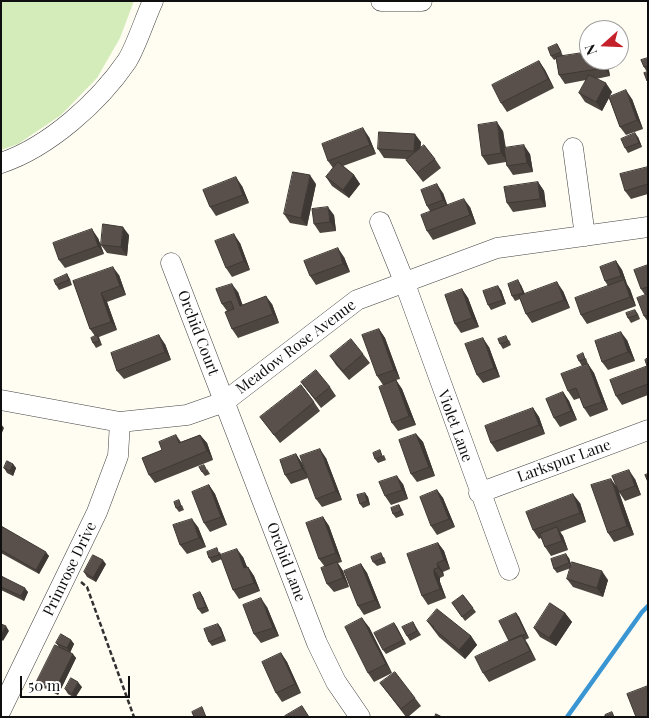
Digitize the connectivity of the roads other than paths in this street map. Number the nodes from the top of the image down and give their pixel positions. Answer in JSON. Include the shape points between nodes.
{"nodes":[{"id":1,"x":153,"y":1,"type":"edge"},
{"id":2,"x":381,"y":1,"type":"edge"},
{"id":3,"x":422,"y":1,"type":"edge"},
{"id":4,"x":573,"y":148,"type":"dead end"},
{"id":5,"x":1,"y":163,"type":"edge"},
{"id":6,"x":380,"y":222,"type":"dead end"},
{"id":7,"x":648,"y":226,"type":"edge"},
{"id":8,"x":585,"y":236,"type":"junction"},
{"id":9,"x":172,"y":263,"type":"dead end"},
{"id":10,"x":404,"y":281,"type":"junction"},
{"id":11,"x":1,"y":400,"type":"edge"},
{"id":12,"x":224,"y":402,"type":"junction"},
{"id":13,"x":120,"y":422,"type":"junction"},
{"id":14,"x":648,"y":430,"type":"edge"},
{"id":15,"x":479,"y":493,"type":"junction"},
{"id":16,"x":509,"y":570,"type":"dead end"},
{"id":17,"x":1,"y":710,"type":"edge"},
{"id":18,"x":360,"y":717,"type":"edge"}],
"edges":[{"from":1,"to":5,"type":"street","via":[[128,60],[99,95],[70,124],[36,147]]},
{"from":2,"to":3,"type":"street"},
{"from":4,"to":8,"type":"street"},
{"from":6,"to":10,"type":"street","name":"Violet Lane"},
{"from":7,"to":8,"type":"street","name":"Meadow Rose Avenue"},
{"from":8,"to":10,"type":"street","name":"Meadow Rose Avenue","via":[[498,248]]},
{"from":9,"to":12,"type":"street","name":"Orchid Court"},
{"from":10,"to":12,"type":"street","name":"Meadow Rose Avenue","via":[[357,300]]},
{"from":10,"to":15,"type":"street","name":"Violet Lane"},
{"from":11,"to":13,"type":"street","name":"Meadow Rose Avenue"},
{"from":12,"to":13,"type":"street","name":"Meadow Rose Avenue","via":[[188,415]]},
{"from":12,"to":18,"type":"street","name":"Orchid Lane","via":[[317,643],[336,682]]},
{"from":13,"to":17,"type":"street","name":"Primrose Drive","via":[[118,456],[97,512]]},
{"from":14,"to":15,"type":"street","name":"Larkspur Lane"},
{"from":15,"to":16,"type":"street","name":"Violet Lane"}]}
